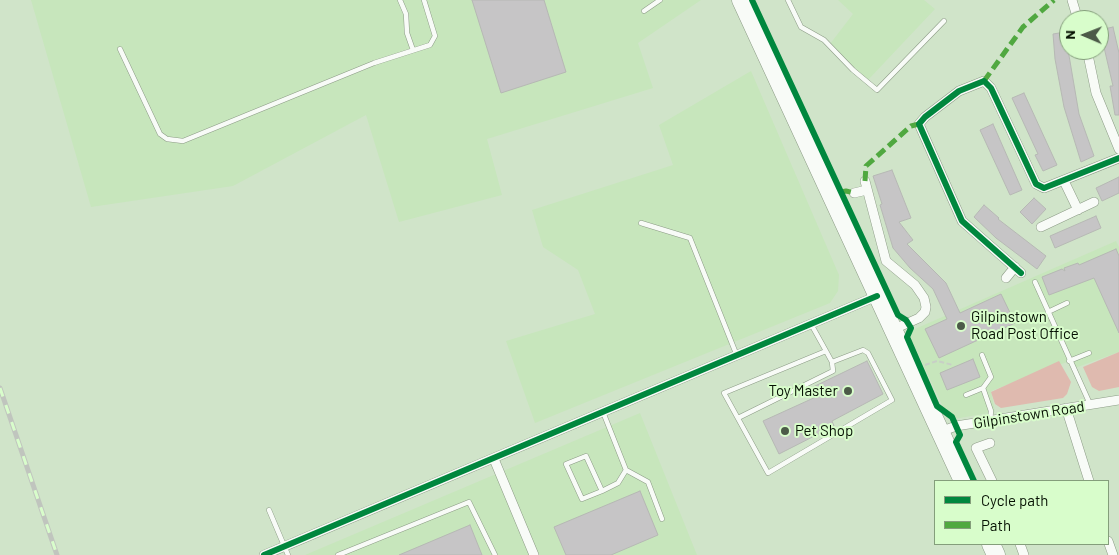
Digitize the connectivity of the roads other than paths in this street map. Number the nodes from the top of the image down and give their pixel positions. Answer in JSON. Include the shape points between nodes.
{"nodes":[{"id":1,"x":400,"y":0,"type":"edge"},
{"id":2,"x":424,"y":0,"type":"edge"},
{"id":3,"x":660,"y":0,"type":"edge"},
{"id":4,"x":741,"y":0,"type":"edge"},
{"id":5,"x":788,"y":0,"type":"edge"},
{"id":6,"x":644,"y":11,"type":"dead end"},
{"id":7,"x":944,"y":21,"type":"dead end"},
{"id":8,"x":120,"y":49,"type":"dead end"},
{"id":9,"x":413,"y":50,"type":"junction"},
{"id":10,"x":1089,"y":60,"type":"edge"},
{"id":11,"x":1119,"y":149,"type":"edge"},
{"id":12,"x":1119,"y":158,"type":"edge"},
{"id":13,"x":1064,"y":180,"type":"junction"},
{"id":14,"x":854,"y":193,"type":"dead end"},
{"id":15,"x":1094,"y":202,"type":"dead end"},
{"id":16,"x":1078,"y":210,"type":"junction"},
{"id":17,"x":641,"y":223,"type":"dead end"},
{"id":18,"x":1041,"y":227,"type":"dead end"},
{"id":19,"x":1006,"y":278,"type":"dead end"},
{"id":20,"x":1035,"y":282,"type":"dead end"},
{"id":21,"x":877,"y":296,"type":"junction"},
{"id":22,"x":1067,"y":303,"type":"dead end"},
{"id":23,"x":1048,"y":312,"type":"junction"},
{"id":24,"x":811,"y":324,"type":"junction"},
{"id":25,"x":892,"y":330,"type":"junction"},
{"id":26,"x":826,"y":351,"type":"junction"},
{"id":27,"x":1088,"y":352,"type":"dead end"},
{"id":28,"x":982,"y":355,"type":"dead end"},
{"id":29,"x":737,"y":356,"type":"junction"},
{"id":30,"x":1069,"y":361,"type":"junction"},
{"id":31,"x":832,"y":362,"type":"junction"},
{"id":32,"x":983,"y":388,"type":"junction"},
{"id":33,"x":966,"y":395,"type":"dead end"},
{"id":34,"x":1119,"y":400,"type":"edge"},
{"id":35,"x":1090,"y":405,"type":"junction"},
{"id":36,"x":1066,"y":408,"type":"junction"},
{"id":37,"x":603,"y":412,"type":"junction"},
{"id":38,"x":738,"y":418,"type":"junction"},
{"id":39,"x":990,"y":421,"type":"junction"},
{"id":40,"x":940,"y":432,"type":"junction"},
{"id":41,"x":990,"y":443,"type":"dead end"},
{"id":42,"x":494,"y":459,"type":"junction"},
{"id":43,"x":626,"y":470,"type":"junction"},
{"id":44,"x":963,"y":480,"type":"edge"},
{"id":45,"x":992,"y":480,"type":"edge"},
{"id":46,"x":1089,"y":480,"type":"edge"},
{"id":47,"x":602,"y":490,"type":"junction"},
{"id":48,"x":269,"y":510,"type":"dead end"},
{"id":49,"x":662,"y":519,"type":"dead end"},
{"id":50,"x":287,"y":551,"type":"edge"},
{"id":51,"x":264,"y":555,"type":"edge"},
{"id":52,"x":338,"y":555,"type":"edge"},
{"id":53,"x":494,"y":555,"type":"edge"},
{"id":54,"x":534,"y":555,"type":"edge"}],
"edges":[{"from":1,"to":9,"type":"lane"},
{"from":2,"to":9,"type":"lane","via":[[435,36],[430,45]]},
{"from":3,"to":6,"type":"lane"},
{"from":4,"to":21,"type":"highway"},
{"from":5,"to":7,"type":"lane","via":[[801,27],[824,40],[852,70],[877,90]]},
{"from":8,"to":9,"type":"lane","via":[[160,134],[183,142]]},
{"from":10,"to":11,"type":"street","via":[[1096,93]]},
{"from":12,"to":13,"type":"street"},
{"from":13,"to":16,"type":"street"},
{"from":13,"to":19,"type":"street","via":[[1044,188],[1036,184],[991,88],[984,80],[960,91],[919,124],[962,221],[1018,270]]},
{"from":14,"to":25,"type":"street","via":[[866,185],[886,261],[924,298],[925,312]]},
{"from":15,"to":16,"type":"street"},
{"from":16,"to":18,"type":"street"},
{"from":17,"to":29,"type":"lane","via":[[690,238]]},
{"from":20,"to":23,"type":"lane"},
{"from":21,"to":24,"type":"street"},
{"from":21,"to":25,"type":"highway"},
{"from":22,"to":23,"type":"lane"},
{"from":23,"to":30,"type":"lane"},
{"from":24,"to":26,"type":"lane"},
{"from":24,"to":29,"type":"street"},
{"from":25,"to":40,"type":"highway"},
{"from":26,"to":31,"type":"lane"},
{"from":26,"to":38,"type":"lane","via":[[724,393]]},
{"from":27,"to":30,"type":"lane"},
{"from":28,"to":32,"type":"lane","via":[[991,377]]},
{"from":29,"to":37,"type":"street"},
{"from":30,"to":35,"type":"lane"},
{"from":31,"to":38,"type":"lane","via":[[833,371]]},
{"from":31,"to":38,"type":"lane","via":[[862,350],[868,353],[892,400],[768,473]]},
{"from":32,"to":33,"type":"lane"},
{"from":32,"to":39,"type":"lane","via":[[991,411]]},
{"from":34,"to":35,"type":"street","name":"Gilpinstown Road"},
{"from":35,"to":36,"type":"street","name":"Gilpinstown Road"},
{"from":36,"to":39,"type":"street","name":"Gilpinstown Road"},
{"from":36,"to":46,"type":"street"},
{"from":37,"to":42,"type":"street"},
{"from":37,"to":43,"type":"lane"},
{"from":39,"to":40,"type":"street","name":"Gilpinstown Road"},
{"from":40,"to":44,"type":"highway"},
{"from":41,"to":45,"type":"street","via":[[976,448]]},
{"from":42,"to":50,"type":"street"},
{"from":42,"to":54,"type":"street"},
{"from":43,"to":47,"type":"lane","via":[[618,483]]},
{"from":43,"to":49,"type":"lane","via":[[648,482]]},
{"from":47,"to":47,"type":"lane","via":[[586,456],[566,464],[582,499]]},
{"from":48,"to":50,"type":"lane"},
{"from":50,"to":51,"type":"street"},
{"from":52,"to":53,"type":"lane","via":[[470,502]]}]}
